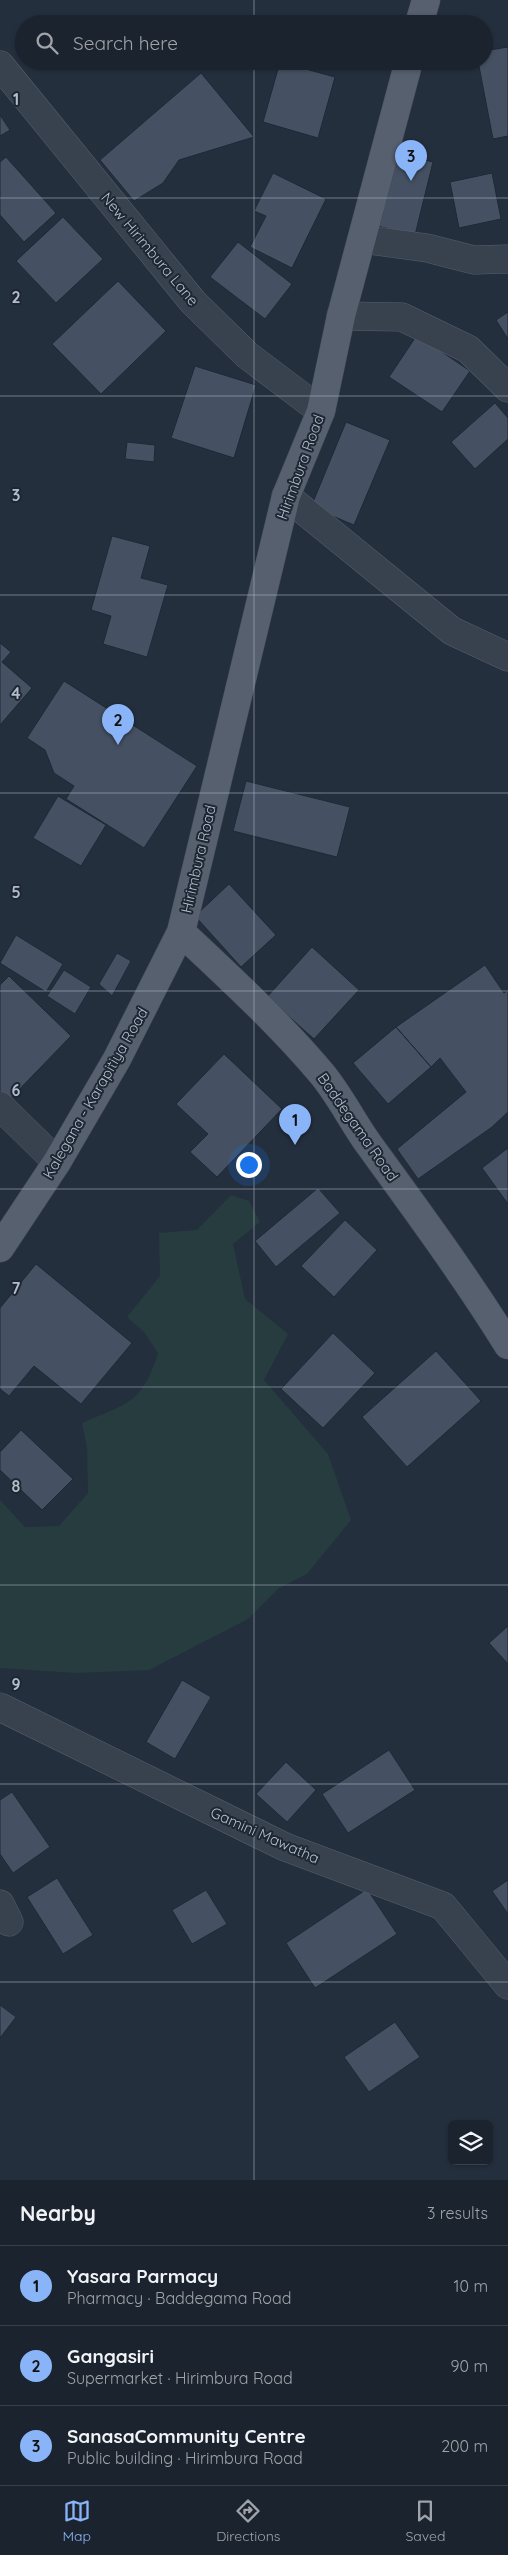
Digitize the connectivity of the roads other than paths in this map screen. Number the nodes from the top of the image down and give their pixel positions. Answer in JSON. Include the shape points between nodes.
{"nodes":[{"id":1,"x":426,"y":0,"type":"edge"},
{"id":2,"x":422,"y":15,"type":"edge"},
{"id":3,"x":0,"y":66,"type":"edge"},
{"id":4,"x":407,"y":70,"type":"edge"},
{"id":5,"x":362,"y":239,"type":"junction"},
{"id":6,"x":508,"y":258,"type":"edge"},
{"id":7,"x":341,"y":316,"type":"junction"},
{"id":8,"x":508,"y":388,"type":"edge"},
{"id":9,"x":321,"y":411,"type":"junction"},
{"id":10,"x":286,"y":496,"type":"junction"},
{"id":11,"x":508,"y":657,"type":"edge"},
{"id":12,"x":181,"y":932,"type":"junction"},
{"id":13,"x":0,"y":1106,"type":"edge"},
{"id":14,"x":57,"y":1162,"type":"junction"},
{"id":15,"x":0,"y":1248,"type":"edge"},
{"id":16,"x":508,"y":1345,"type":"edge"},
{"id":17,"x":0,"y":1707,"type":"edge"},
{"id":18,"x":508,"y":1985,"type":"edge"}],
"edges":[{"from":1,"to":2,"type":"main road"},
{"from":3,"to":9,"type":"street","name":"New Hirimbura Lane","via":[[193,302],[247,355]]},
{"from":4,"to":5,"type":"main road","name":"Hirimbura Road"},
{"from":5,"to":6,"type":"street","via":[[427,248],[474,260]]},
{"from":5,"to":7,"type":"main road","name":"Hirimbura Road"},
{"from":7,"to":8,"type":"street","via":[[402,317],[468,349]]},
{"from":7,"to":9,"type":"main road","name":"Hirimbura Road"},
{"from":9,"to":10,"type":"main road","name":"Hirimbura Road"},
{"from":10,"to":11,"type":"street","via":[[452,631]]},
{"from":10,"to":12,"type":"main road","name":"Hirimbura Road"},
{"from":12,"to":14,"type":"main road","name":"Kalegana - Karapitiya Road","via":[[117,1059]]},
{"from":12,"to":16,"type":"main road","name":"Baddegama Road","via":[[252,998],[323,1075]]},
{"from":13,"to":14,"type":"street"},
{"from":14,"to":15,"type":"main road","name":"Kalegana - Karapitiya Road"},
{"from":17,"to":18,"type":"street","name":"Gamini Mawatha","via":[[285,1847],[443,1906]]}]}
